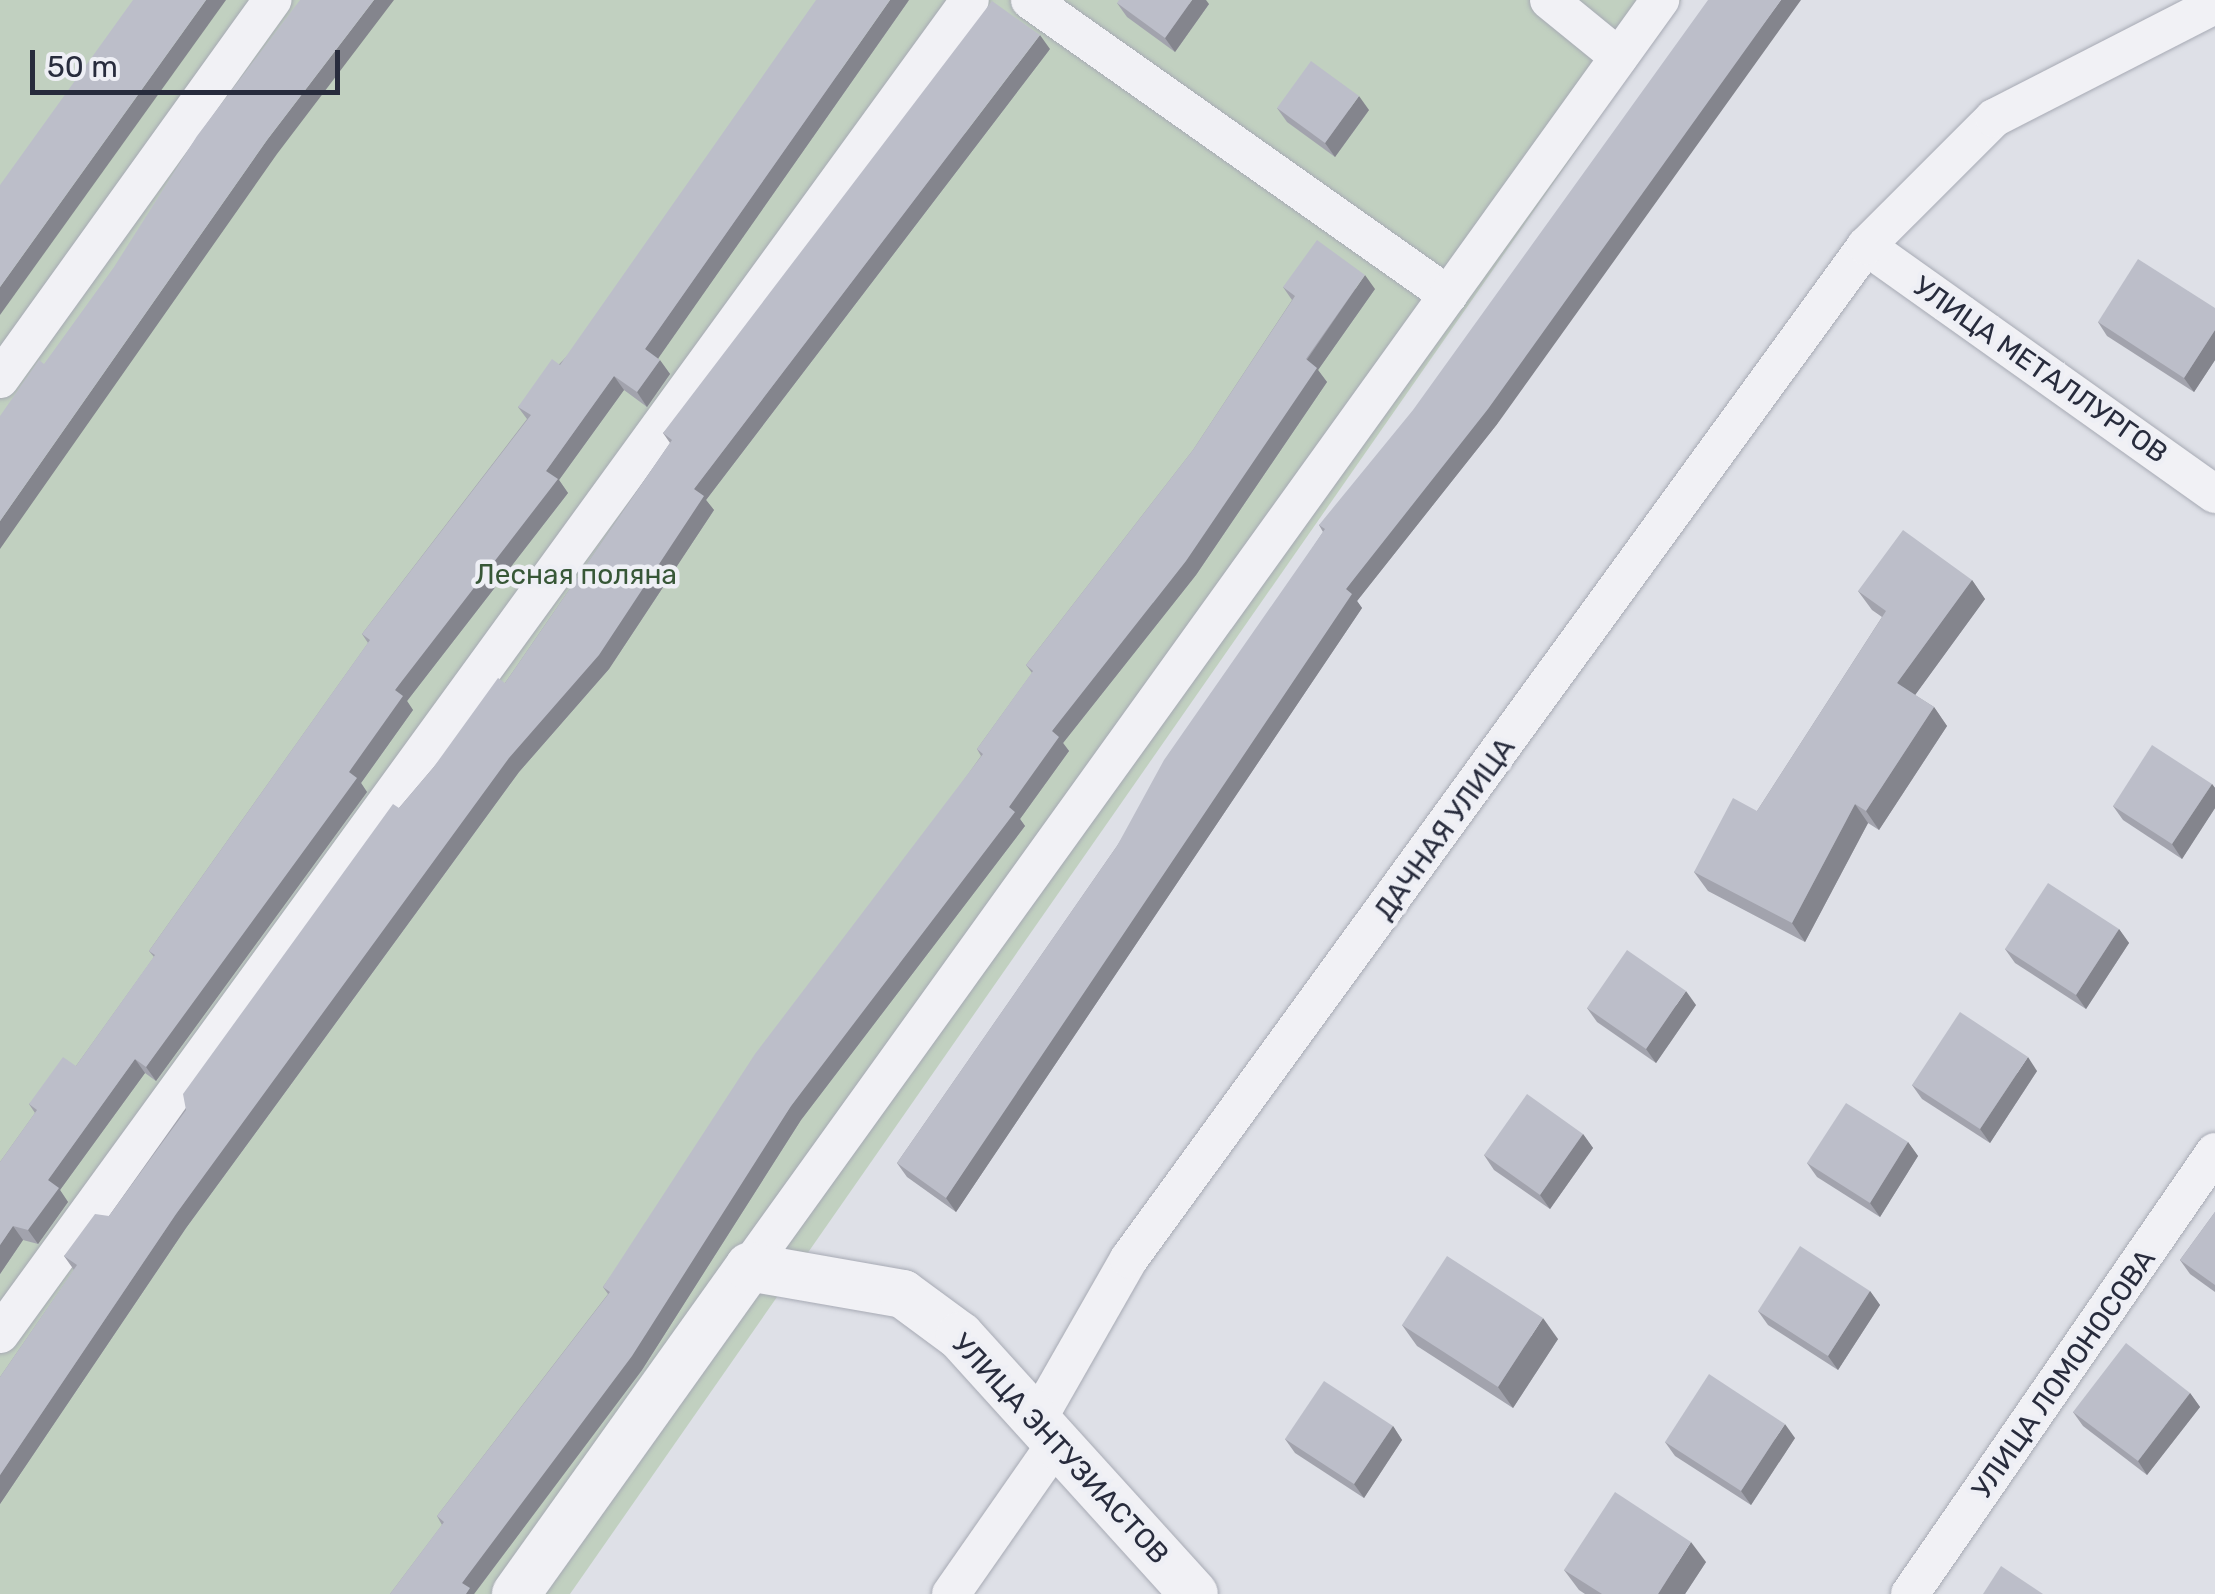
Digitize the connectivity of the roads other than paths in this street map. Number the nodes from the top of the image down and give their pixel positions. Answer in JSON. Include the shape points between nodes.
{"nodes":[{"id":1,"x":272,"y":0,"type":"edge"},
{"id":2,"x":970,"y":0,"type":"edge"},
{"id":3,"x":1030,"y":0,"type":"edge"},
{"id":4,"x":1549,"y":0,"type":"edge"},
{"id":5,"x":1660,"y":0,"type":"edge"},
{"id":6,"x":2215,"y":5,"type":"edge"},
{"id":7,"x":1619,"y":58,"type":"junction"},
{"id":8,"x":1866,"y":246,"type":"junction"},
{"id":9,"x":1448,"y":295,"type":"junction"},
{"id":10,"x":0,"y":379,"type":"edge"},
{"id":11,"x":2215,"y":494,"type":"edge"},
{"id":12,"x":2215,"y":1152,"type":"edge"},
{"id":13,"x":749,"y":1266,"type":"junction"},
{"id":14,"x":0,"y":1334,"type":"edge"},
{"id":15,"x":1047,"y":1431,"type":"junction"},
{"id":16,"x":516,"y":1594,"type":"edge"},
{"id":17,"x":951,"y":1594,"type":"edge"},
{"id":18,"x":1194,"y":1594,"type":"edge"},
{"id":19,"x":1910,"y":1594,"type":"edge"}],
"edges":[{"from":1,"to":10,"type":"street"},
{"from":2,"to":14,"type":"street"},
{"from":3,"to":9,"type":"street"},
{"from":4,"to":7,"type":"street"},
{"from":5,"to":7,"type":"street"},
{"from":6,"to":8,"type":"street","name":"ДАЧНАЯ УЛИЦА","via":[[1994,118]]},
{"from":7,"to":9,"type":"street"},
{"from":8,"to":11,"type":"street","name":"УЛИЦА МЕТАЛЛУРГОВ"},
{"from":8,"to":15,"type":"street","name":"ДАЧНАЯ УЛИЦА","via":[[1129,1259]]},
{"from":9,"to":13,"type":"street"},
{"from":12,"to":19,"type":"street","name":"УЛИЦА ЛОМОНОСОВА"},
{"from":13,"to":15,"type":"street","name":"УЛИЦА ЭНТУЗИАСТОВ","via":[[903,1294],[960,1336]]},
{"from":13,"to":16,"type":"street"},
{"from":15,"to":17,"type":"street","name":"ДАЧНАЯ УЛИЦА"},
{"from":15,"to":18,"type":"street","name":"УЛИЦА ЭНТУЗИАСТОВ"}]}
